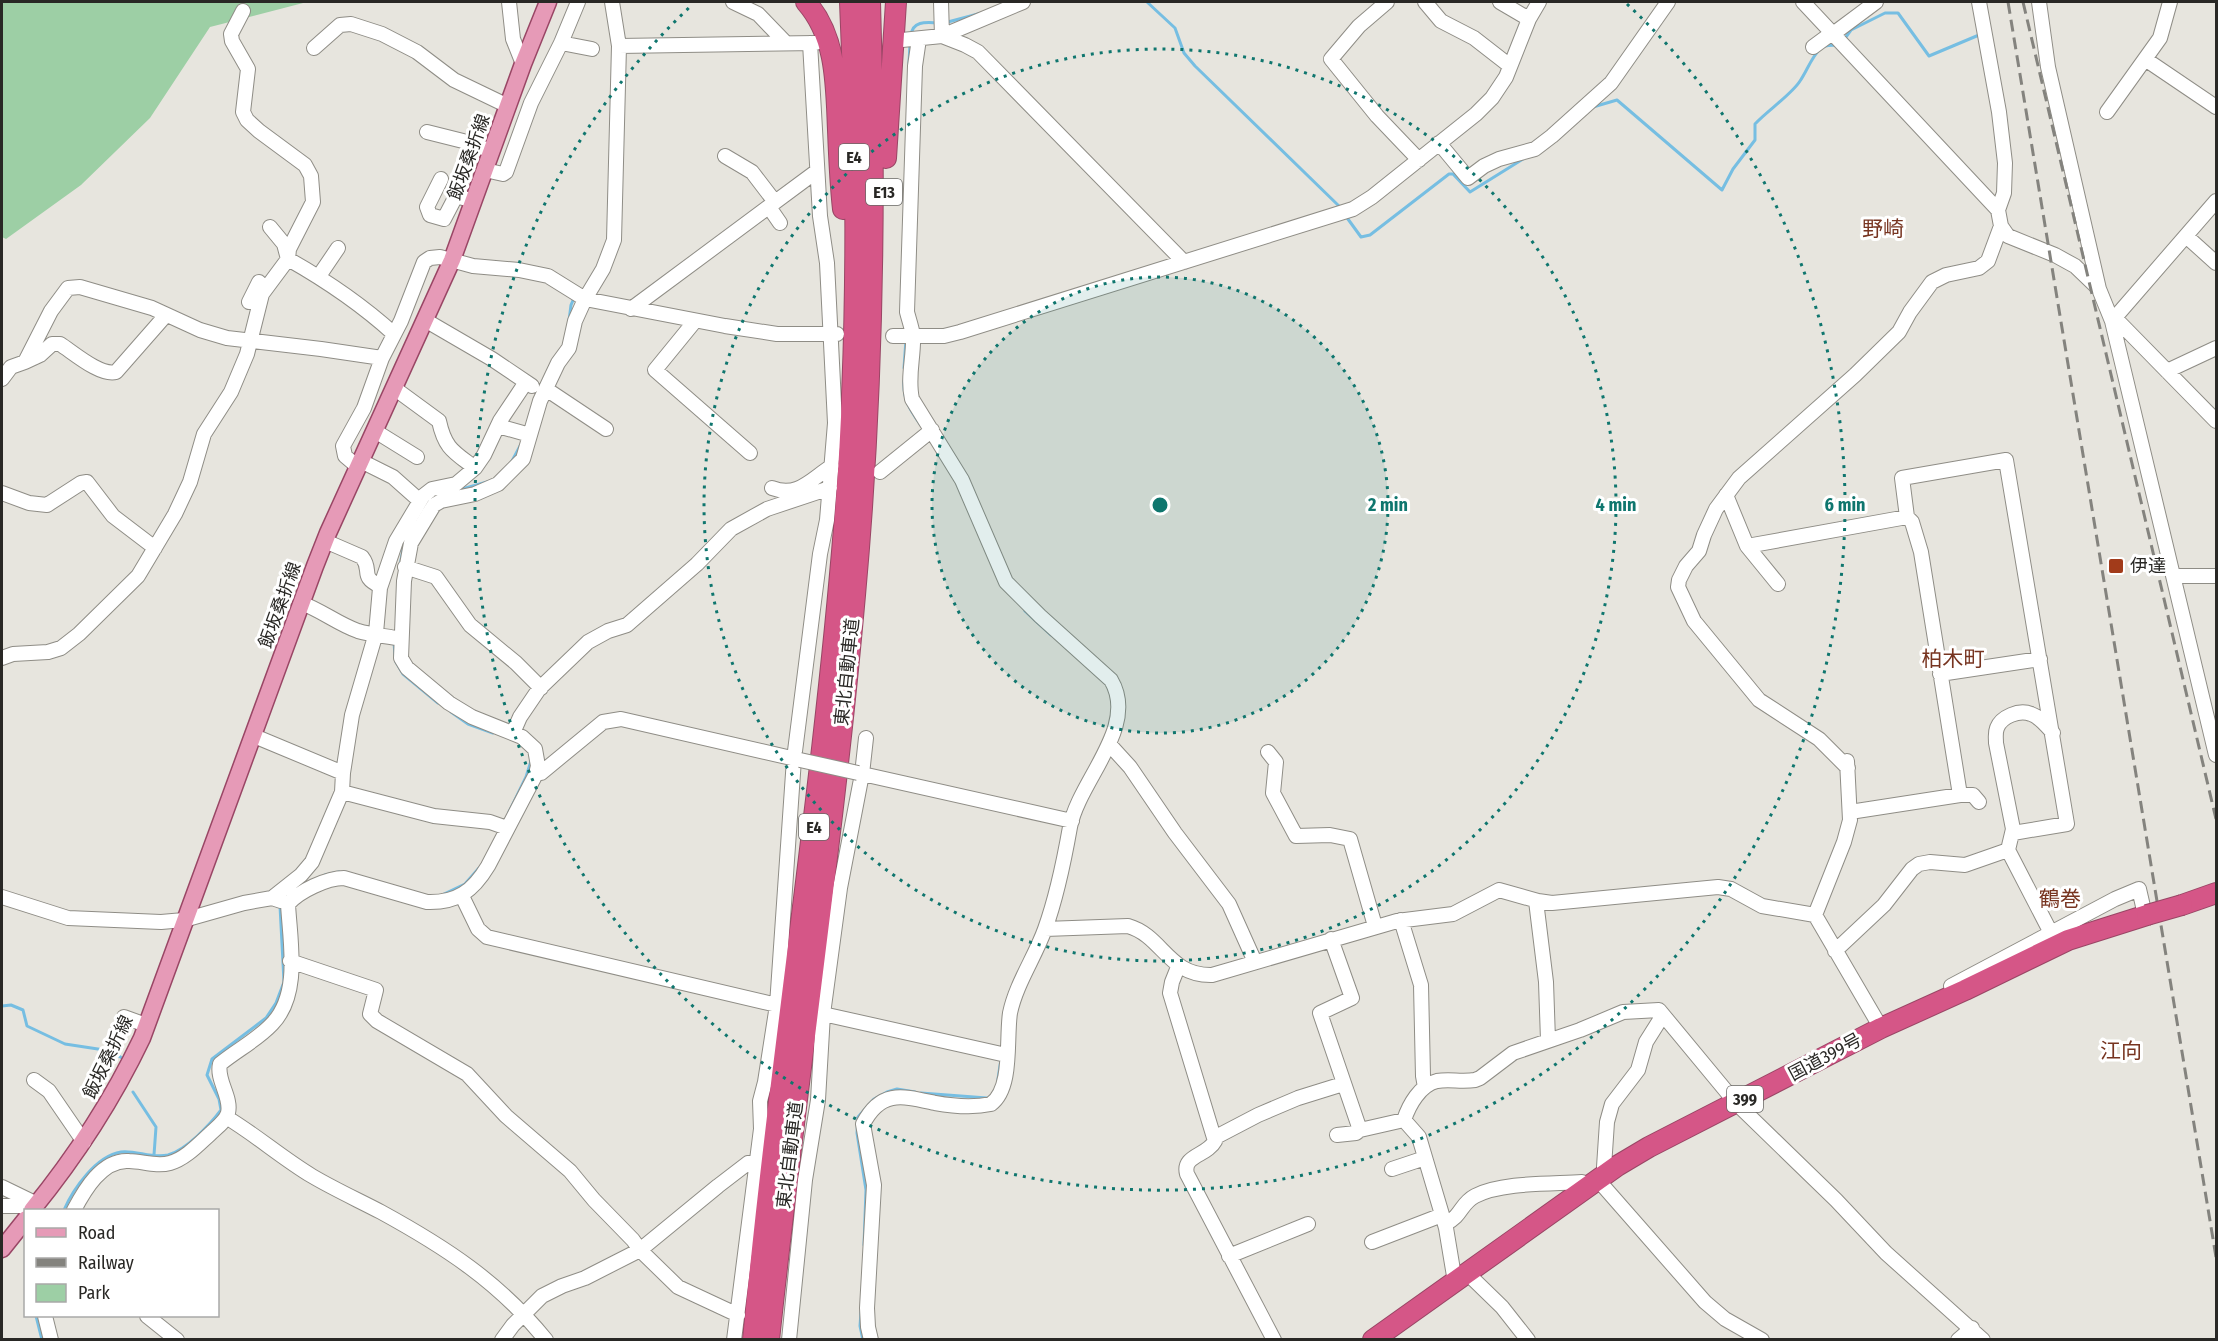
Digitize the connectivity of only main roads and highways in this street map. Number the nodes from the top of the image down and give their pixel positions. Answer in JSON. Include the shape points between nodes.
{"nodes":[{"id":1,"x":548,"y":2,"type":"edge"},
{"id":2,"x":806,"y":2,"type":"edge"},
{"id":3,"x":850,"y":2,"type":"edge"},
{"id":4,"x":870,"y":2,"type":"edge"},
{"id":5,"x":896,"y":2,"type":"edge"},
{"id":6,"x":854,"y":313,"type":"junction"},
{"id":7,"x":870,"y":382,"type":"junction"},
{"id":8,"x":2217,"y":893,"type":"edge"},
{"id":9,"x":33,"y":1208,"type":"edge"},
{"id":10,"x":24,"y":1221,"type":"edge"},
{"id":11,"x":2,"y":1249,"type":"edge"},
{"id":12,"x":753,"y":1340,"type":"edge"},
{"id":13,"x":769,"y":1340,"type":"edge"},
{"id":14,"x":1373,"y":1340,"type":"edge"}],
"edges":[{"from":1,"to":9,"type":"main road","name":"飯坂桑折線","via":[[452,260],[325,541],[146,1026],[120,1083],[84,1142]]},
{"from":2,"to":6,"type":"highway","number":"E13","via":[[825,32],[836,80],[840,175]]},
{"from":3,"to":6,"type":"highway","name":"東北自動車道","number":"E4"},
{"from":4,"to":7,"type":"highway","name":"東北自動車道","number":"E4","via":[[874,172]]},
{"from":5,"to":7,"type":"highway","number":"E13"},
{"from":6,"to":12,"type":"highway","name":"東北自動車道","number":"E4","via":[[846,500],[830,683]]},
{"from":7,"to":13,"type":"highway","name":"東北自動車道","number":"E4","via":[[844,705]]},
{"from":8,"to":14,"type":"highway","name":"国道399号","number":"399","bridge":true,"via":[[2068,940],[1881,1028],[1649,1148],[1598,1179]]},
{"from":10,"to":11,"type":"main road"}]}
